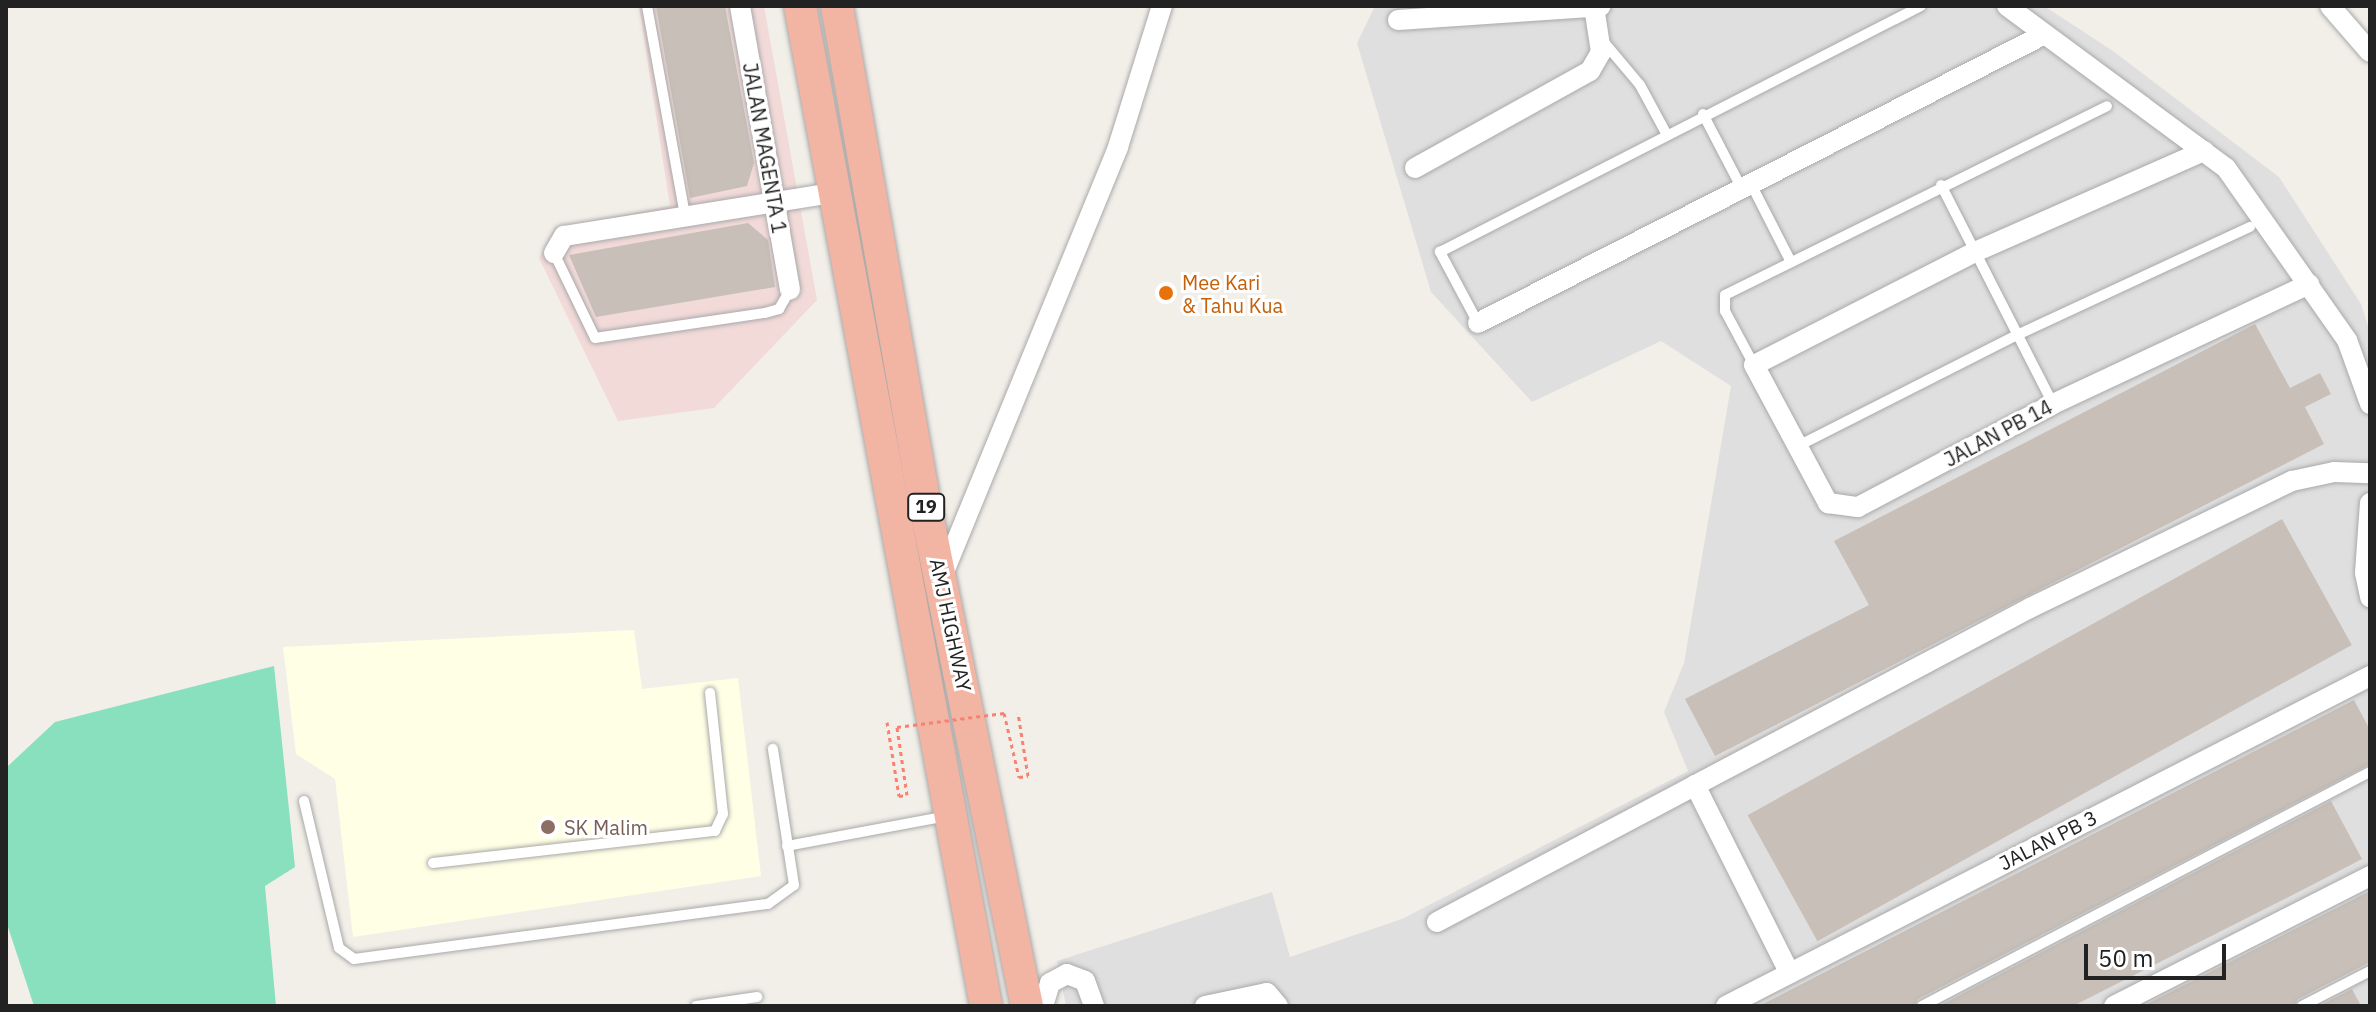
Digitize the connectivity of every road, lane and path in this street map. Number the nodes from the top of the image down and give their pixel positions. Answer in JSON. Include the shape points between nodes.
{"nodes":[{"id":1,"x":647,"y":6,"type":"edge"},
{"id":2,"x":740,"y":6,"type":"edge"},
{"id":3,"x":800,"y":6,"type":"edge"},
{"id":4,"x":837,"y":6,"type":"edge"},
{"id":5,"x":1162,"y":6,"type":"edge"},
{"id":6,"x":1601,"y":6,"type":"edge"},
{"id":7,"x":1921,"y":6,"type":"edge"},
{"id":8,"x":2007,"y":6,"type":"edge"},
{"id":9,"x":2330,"y":6,"type":"edge"},
{"id":10,"x":1594,"y":7,"type":"edge"},
{"id":11,"x":1398,"y":20,"type":"dead end"},
{"id":12,"x":2043,"y":35,"type":"junction"},
{"id":13,"x":1602,"y":40,"type":"junction"},
{"id":14,"x":2370,"y":52,"type":"edge"},
{"id":15,"x":2107,"y":106,"type":"dead end"},
{"id":16,"x":1703,"y":114,"type":"junction"},
{"id":17,"x":1666,"y":133,"type":"junction"},
{"id":18,"x":2204,"y":151,"type":"junction"},
{"id":19,"x":1415,"y":168,"type":"dead end"},
{"id":20,"x":1745,"y":184,"type":"junction"},
{"id":21,"x":1941,"y":185,"type":"junction"},
{"id":22,"x":831,"y":193,"type":"junction"},
{"id":23,"x":776,"y":201,"type":"junction"},
{"id":24,"x":685,"y":215,"type":"junction"},
{"id":25,"x":2250,"y":227,"type":"dead end"},
{"id":26,"x":1975,"y":252,"type":"junction"},
{"id":27,"x":554,"y":253,"type":"joint"},
{"id":28,"x":1791,"y":262,"type":"junction"},
{"id":29,"x":2309,"y":284,"type":"junction"},
{"id":30,"x":790,"y":290,"type":"joint"},
{"id":31,"x":1478,"y":323,"type":"joint"},
{"id":32,"x":2017,"y":335,"type":"junction"},
{"id":33,"x":1754,"y":365,"type":"junction"},
{"id":34,"x":2053,"y":404,"type":"junction"},
{"id":35,"x":2370,"y":404,"type":"edge"},
{"id":36,"x":1798,"y":446,"type":"junction"},
{"id":37,"x":2370,"y":473,"type":"edge"},
{"id":38,"x":2370,"y":503,"type":"edge"},
{"id":39,"x":941,"y":579,"type":"junction"},
{"id":40,"x":2370,"y":597,"type":"edge"},
{"id":41,"x":2370,"y":676,"type":"edge"},
{"id":42,"x":710,"y":693,"type":"dead end"},
{"id":43,"x":1018,"y":713,"type":"dead end"},
{"id":44,"x":887,"y":722,"type":"dead end"},
{"id":45,"x":773,"y":749,"type":"dead end"},
{"id":46,"x":2370,"y":772,"type":"edge"},
{"id":47,"x":1695,"y":785,"type":"junction"},
{"id":48,"x":304,"y":801,"type":"dead end"},
{"id":49,"x":949,"y":816,"type":"junction"},
{"id":50,"x":787,"y":846,"type":"junction"},
{"id":51,"x":433,"y":863,"type":"dead end"},
{"id":52,"x":2370,"y":876,"type":"edge"},
{"id":53,"x":1437,"y":922,"type":"dead end"},
{"id":54,"x":2370,"y":971,"type":"edge"},
{"id":55,"x":1789,"y":972,"type":"junction"},
{"id":56,"x":757,"y":997,"type":"dead end"},
{"id":57,"x":696,"y":1006,"type":"edge"},
{"id":58,"x":986,"y":1006,"type":"edge"},
{"id":59,"x":1027,"y":1006,"type":"edge"},
{"id":60,"x":1043,"y":1006,"type":"edge"},
{"id":61,"x":1094,"y":1006,"type":"edge"},
{"id":62,"x":1205,"y":1006,"type":"edge"},
{"id":63,"x":1278,"y":1006,"type":"edge"},
{"id":64,"x":1726,"y":1006,"type":"edge"},
{"id":65,"x":1922,"y":1006,"type":"edge"},
{"id":66,"x":2114,"y":1006,"type":"edge"},
{"id":67,"x":2302,"y":1006,"type":"edge"}],
"edges":[{"from":1,"to":24,"type":"lane"},
{"from":2,"to":23,"type":"street","name":"JALAN MAGENTA 1"},
{"from":3,"to":22,"type":"highway","name":"AMJ HIGHWAY","number":"19"},
{"from":4,"to":39,"type":"highway","name":"AMJ HIGHWAY","number":"19"},
{"from":5,"to":39,"type":"street","via":[[1118,147]]},
{"from":6,"to":10,"type":"street"},
{"from":7,"to":16,"type":"lane"},
{"from":8,"to":12,"type":"street"},
{"from":9,"to":14,"type":"street"},
{"from":10,"to":11,"type":"street"},
{"from":10,"to":13,"type":"street"},
{"from":12,"to":18,"type":"street"},
{"from":12,"to":20,"type":"street"},
{"from":13,"to":17,"type":"lane","via":[[1640,85]]},
{"from":13,"to":19,"type":"street","via":[[1597,62],[1581,79]]},
{"from":15,"to":21,"type":"lane"},
{"from":16,"to":17,"type":"lane"},
{"from":16,"to":20,"type":"lane"},
{"from":17,"to":31,"type":"lane","via":[[1440,252]]},
{"from":18,"to":26,"type":"street"},
{"from":18,"to":29,"type":"street","via":[[2246,193]]},
{"from":20,"to":28,"type":"lane"},
{"from":20,"to":31,"type":"street"},
{"from":21,"to":26,"type":"lane"},
{"from":21,"to":28,"type":"lane"},
{"from":22,"to":23,"type":"street"},
{"from":22,"to":49,"type":"highway","name":"AMJ HIGHWAY","number":"19"},
{"from":23,"to":24,"type":"street"},
{"from":23,"to":30,"type":"street","name":"JALAN MAGENTA 1"},
{"from":24,"to":27,"type":"street","via":[[564,236]]},
{"from":25,"to":32,"type":"lane"},
{"from":26,"to":32,"type":"lane"},
{"from":26,"to":33,"type":"street"},
{"from":27,"to":30,"type":"lane","via":[[595,338],[765,313],[779,309]]},
{"from":28,"to":33,"type":"lane","via":[[1725,295],[1725,311]]},
{"from":29,"to":34,"type":"street","name":"JALAN PB 14"},
{"from":29,"to":35,"type":"street","via":[[2347,340]]},
{"from":32,"to":34,"type":"lane"},
{"from":32,"to":36,"type":"lane"},
{"from":33,"to":36,"type":"street","name":"JALAN PB 14"},
{"from":34,"to":36,"type":"street","name":"JALAN PB 14","via":[[1858,507],[1828,503]]},
{"from":37,"to":47,"type":"street","via":[[2334,472],[2292,481],[2030,608]]},
{"from":38,"to":40,"type":"street","via":[[2365,573]]},
{"from":39,"to":59,"type":"highway","name":"AMJ HIGHWAY","number":"19"},
{"from":41,"to":55,"type":"street","name":"JALAN PB 3"},
{"from":42,"to":51,"type":"lane","via":[[723,814],[715,831]]},
{"from":43,"to":44,"type":"path","bridge":true,"via":[[1028,776],[1019,777],[1004,713],[897,727],[907,795],[899,796]]},
{"from":45,"to":50,"type":"lane"},
{"from":46,"to":65,"type":"lane"},
{"from":47,"to":53,"type":"street"},
{"from":47,"to":55,"type":"street"},
{"from":48,"to":50,"type":"lane","via":[[339,948],[354,959],[768,904],[794,885]]},
{"from":49,"to":50,"type":"lane"},
{"from":49,"to":58,"type":"highway","name":"AMJ HIGHWAY","number":"19"},
{"from":52,"to":66,"type":"street"},
{"from":54,"to":67,"type":"lane"},
{"from":55,"to":64,"type":"street","name":"JALAN PB 3"},
{"from":56,"to":57,"type":"lane"},
{"from":60,"to":61,"type":"street","via":[[1050,983],[1067,974],[1085,981]]},
{"from":62,"to":63,"type":"street","via":[[1267,993]]}]}
